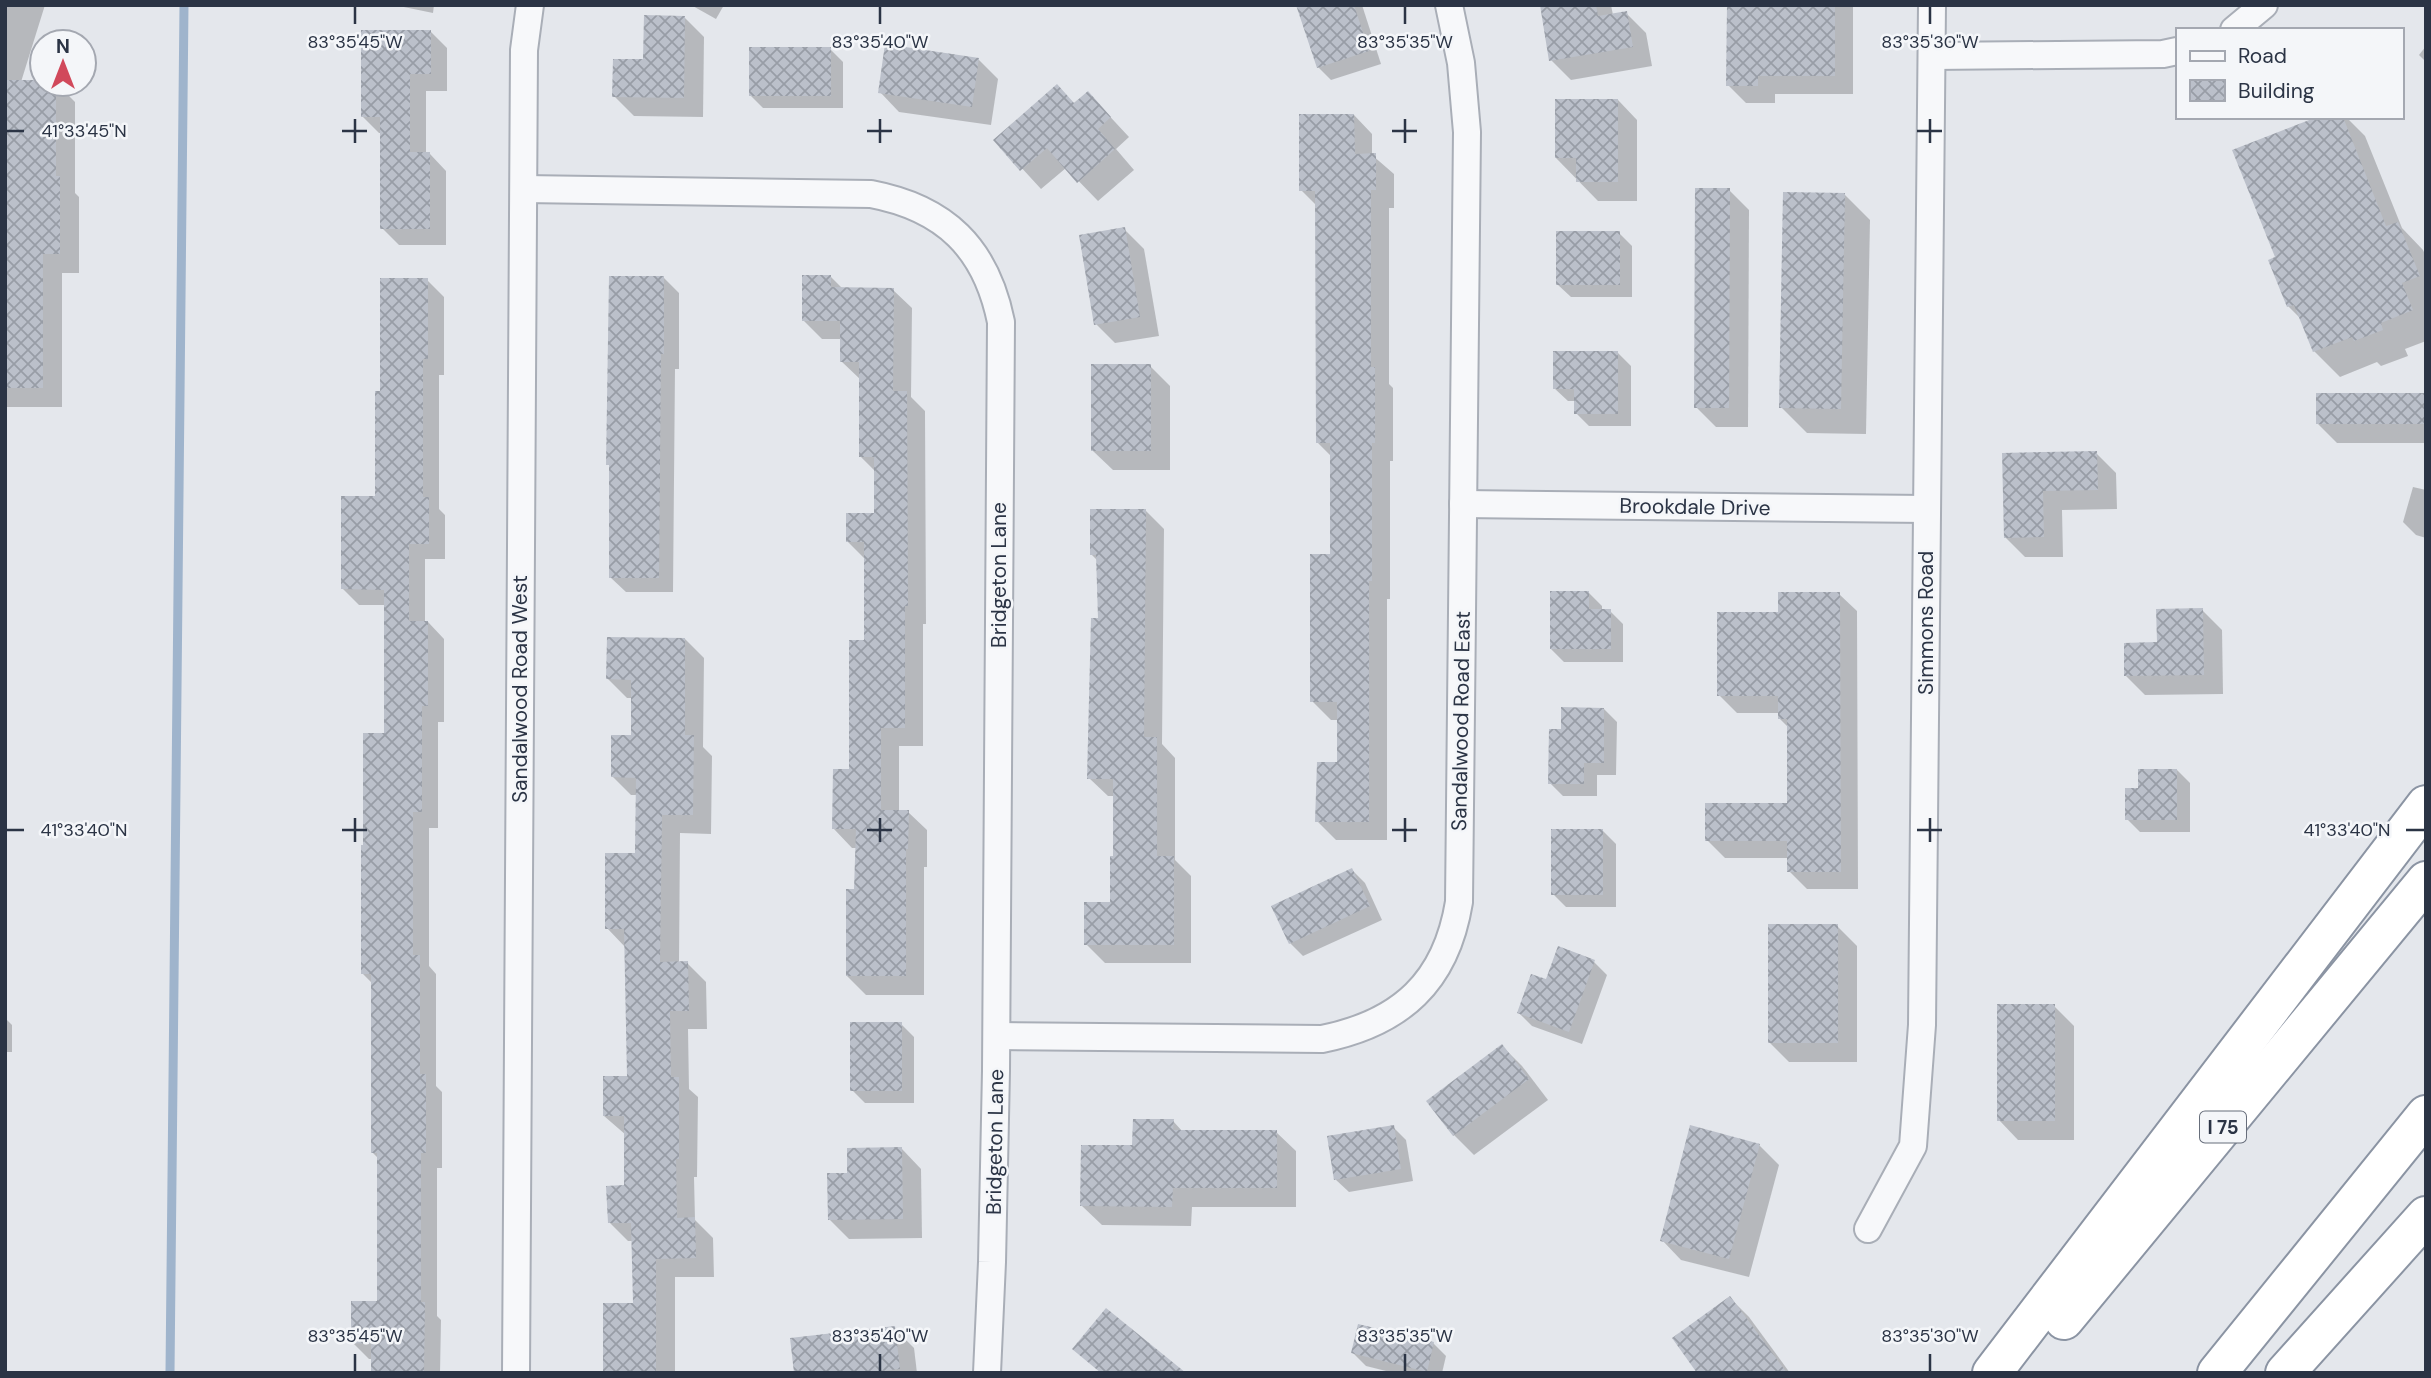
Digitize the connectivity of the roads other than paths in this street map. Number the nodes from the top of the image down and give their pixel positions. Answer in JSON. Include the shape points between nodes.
{"nodes":[{"id":1,"x":530,"y":5,"type":"edge"},
{"id":2,"x":1449,"y":5,"type":"edge"},
{"id":3,"x":1932,"y":5,"type":"edge"},
{"id":4,"x":2264,"y":5,"type":"edge"},
{"id":5,"x":2236,"y":28,"type":"edge"},
{"id":6,"x":2176,"y":51,"type":"edge"},
{"id":7,"x":1932,"y":56,"type":"junction"},
{"id":8,"x":524,"y":189,"type":"junction"},
{"id":9,"x":1463,"y":504,"type":"junction"},
{"id":10,"x":1927,"y":509,"type":"junction"},
{"id":11,"x":2426,"y":805,"type":"edge"},
{"id":12,"x":2426,"y":881,"type":"edge"},
{"id":13,"x":997,"y":1036,"type":"junction"},
{"id":14,"x":2426,"y":1115,"type":"edge"},
{"id":15,"x":2426,"y":1216,"type":"edge"},
{"id":16,"x":1868,"y":1229,"type":"dead end"},
{"id":17,"x":516,"y":1373,"type":"edge"},
{"id":18,"x":987,"y":1373,"type":"edge"},
{"id":19,"x":1992,"y":1373,"type":"edge"},
{"id":20,"x":2021,"y":1373,"type":"edge"},
{"id":21,"x":2217,"y":1373,"type":"edge"},
{"id":22,"x":2285,"y":1373,"type":"edge"}],
"edges":[{"from":1,"to":8,"type":"street","name":"Sandalwood Road West","via":[[524,50]]},
{"from":2,"to":9,"type":"street","name":"Sandalwood Road East","via":[[1461,63],[1467,132]]},
{"from":3,"to":7,"type":"street","name":"Simmons Road"},
{"from":4,"to":5,"type":"street"},
{"from":6,"to":7,"type":"street"},
{"from":7,"to":10,"type":"street","name":"Simmons Road"},
{"from":8,"to":13,"type":"street","name":"Bridgeton Lane","via":[[871,194],[907,202],[940,219],[959,234],[987,274],[1001,322]]},
{"from":8,"to":17,"type":"street","name":"Sandalwood Road West"},
{"from":9,"to":10,"type":"street","name":"Brookdale Drive"},
{"from":9,"to":13,"type":"street","name":"Sandalwood Road East","via":[[1459,902],[1448,947],[1424,987],[1389,1017],[1322,1039]]},
{"from":10,"to":16,"type":"street","name":"Simmons Road","via":[[1922,1025],[1913,1146]]},
{"from":11,"to":19,"type":"highway"},
{"from":12,"to":20,"type":"highway","number":"I 75"},
{"from":13,"to":18,"type":"street","name":"Bridgeton Lane"},
{"from":14,"to":21,"type":"highway"},
{"from":15,"to":22,"type":"highway"}]}
